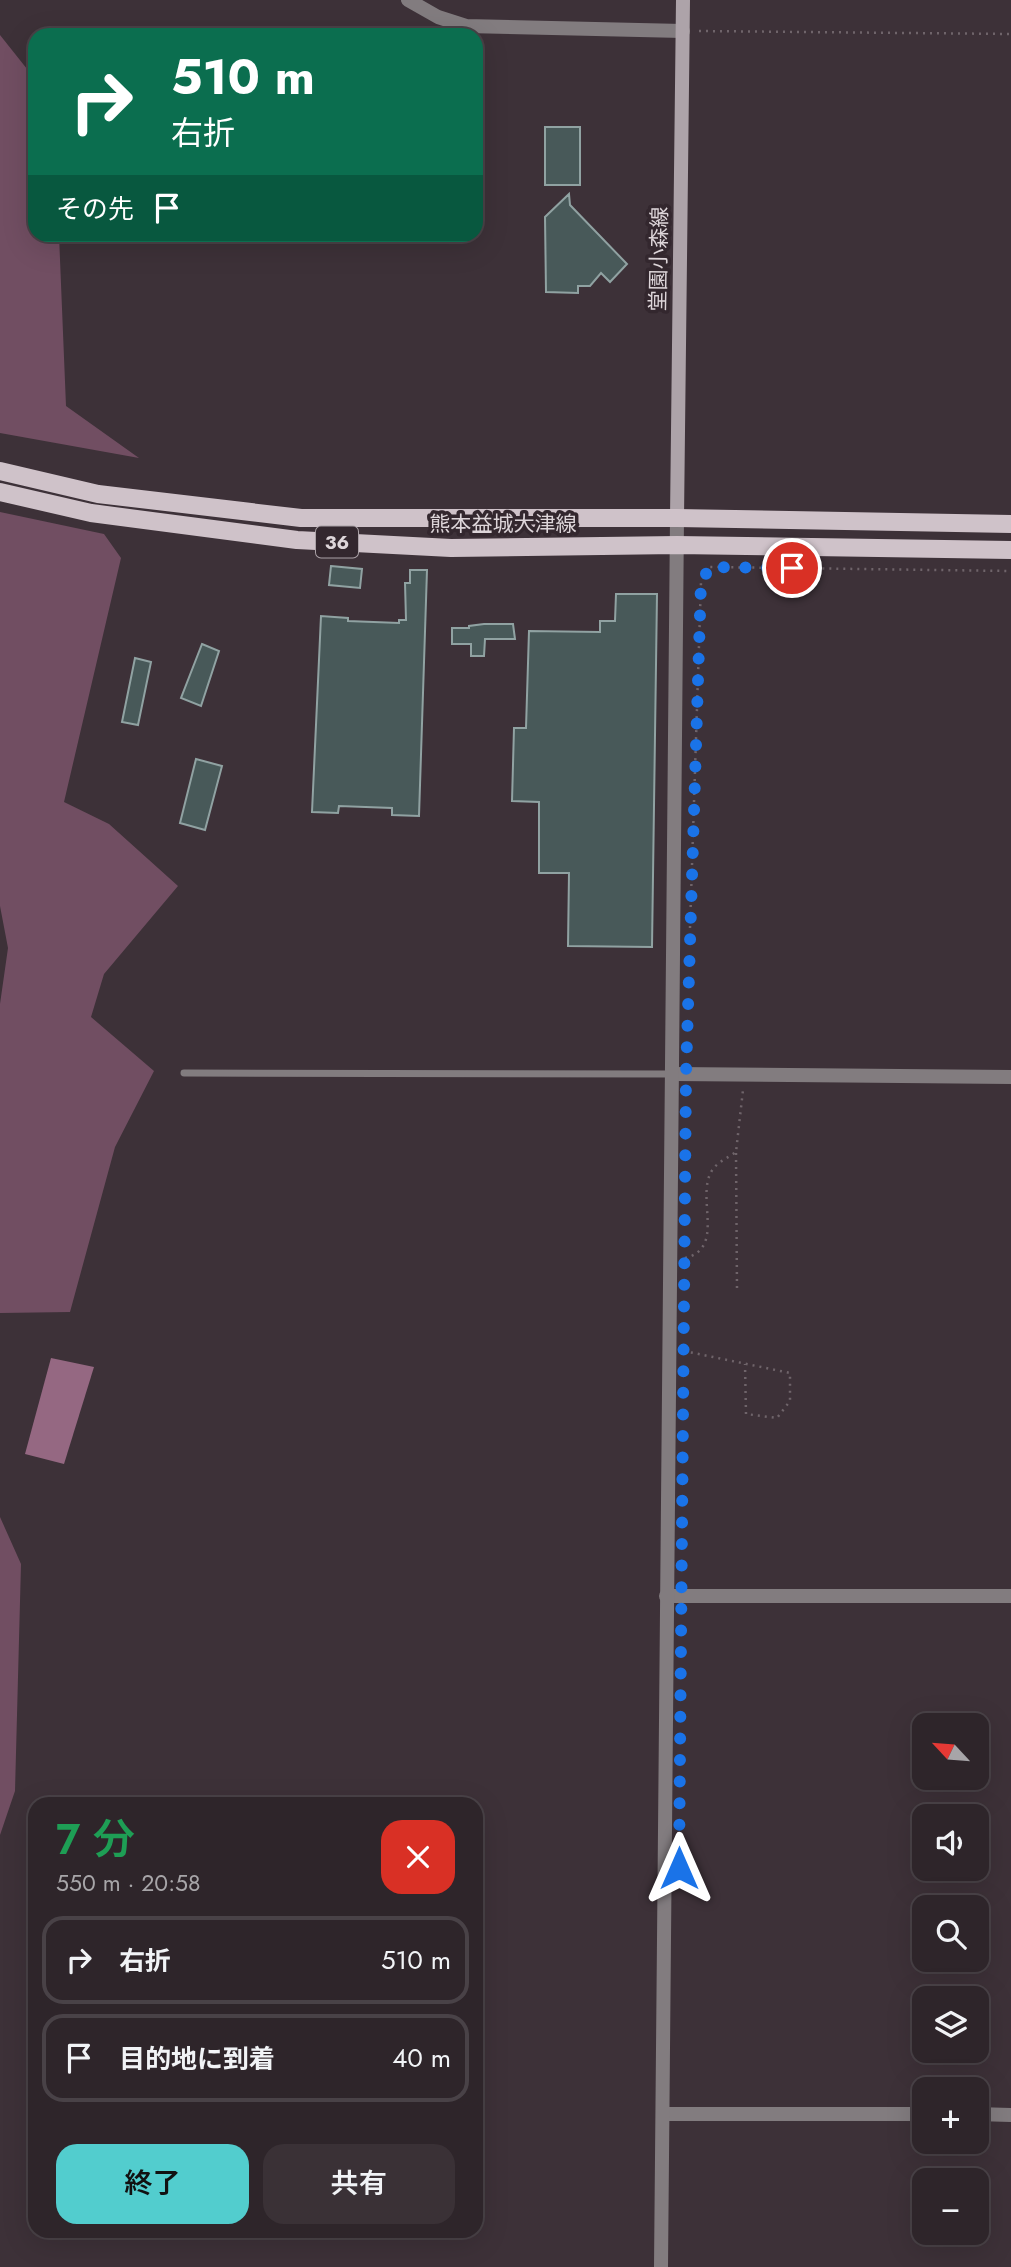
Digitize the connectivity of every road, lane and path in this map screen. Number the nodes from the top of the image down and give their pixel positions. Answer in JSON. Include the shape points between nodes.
{"nodes":[{"id":1,"x":408,"y":0,"type":"edge"},
{"id":2,"x":684,"y":0,"type":"edge"},
{"id":3,"x":683,"y":31,"type":"junction"},
{"id":4,"x":1011,"y":34,"type":"edge"},
{"id":5,"x":0,"y":471,"type":"edge"},
{"id":6,"x":0,"y":492,"type":"edge"},
{"id":7,"x":677,"y":518,"type":"junction"},
{"id":8,"x":1011,"y":524,"type":"edge"},
{"id":9,"x":677,"y":545,"type":"junction"},
{"id":10,"x":1011,"y":550,"type":"edge"},
{"id":11,"x":1011,"y":570,"type":"edge"},
{"id":12,"x":690,"y":938,"type":"dead end"},
{"id":13,"x":184,"y":1073,"type":"dead end"},
{"id":14,"x":673,"y":1074,"type":"junction"},
{"id":15,"x":747,"y":1076,"type":"junction"},
{"id":16,"x":1011,"y":1077,"type":"edge"},
{"id":17,"x":736,"y":1152,"type":"junction"},
{"id":18,"x":686,"y":1245,"type":"dead end"},
{"id":19,"x":679,"y":1259,"type":"junction"},
{"id":20,"x":737,"y":1290,"type":"dead end"},
{"id":21,"x":670,"y":1348,"type":"junction"},
{"id":22,"x":746,"y":1364,"type":"junction"},
{"id":23,"x":666,"y":1596,"type":"junction"},
{"id":24,"x":1011,"y":1596,"type":"edge"},
{"id":25,"x":663,"y":2114,"type":"junction"},
{"id":26,"x":912,"y":2114,"type":"edge"},
{"id":27,"x":989,"y":2115,"type":"edge"},
{"id":28,"x":1011,"y":2115,"type":"edge"},
{"id":29,"x":661,"y":2267,"type":"edge"}],
"edges":[{"from":1,"to":3,"type":"street","via":[[466,26]]},
{"from":2,"to":3,"type":"main road","name":"堂園小森線"},
{"from":3,"to":4,"type":"path"},
{"from":3,"to":7,"type":"main road","name":"堂園小森線"},
{"from":5,"to":7,"type":"main road","name":"熊本益城大津線","number":"36","via":[[98,494],[301,518]]},
{"from":6,"to":9,"type":"main road","name":"熊本益城大津線","number":"36","via":[[91,513],[297,540],[452,548]]},
{"from":7,"to":8,"type":"main road","name":"熊本益城大津線","number":"36"},
{"from":7,"to":9,"type":"street"},
{"from":9,"to":10,"type":"main road","name":"熊本益城大津線","number":"36"},
{"from":9,"to":14,"type":"street"},
{"from":11,"to":12,"type":"path","via":[[710,567],[701,582]]},
{"from":13,"to":14,"type":"lane"},
{"from":14,"to":15,"type":"street"},
{"from":14,"to":19,"type":"street"},
{"from":15,"to":16,"type":"street"},
{"from":15,"to":17,"type":"path","via":[[740,1099]]},
{"from":17,"to":19,"type":"path","via":[[713,1169],[709,1180],[704,1248]]},
{"from":17,"to":20,"type":"path"},
{"from":18,"to":19,"type":"path"},
{"from":19,"to":21,"type":"street"},
{"from":21,"to":22,"type":"path"},
{"from":21,"to":23,"type":"street"},
{"from":22,"to":22,"type":"path","via":[[790,1373],[790,1401],[777,1418],[746,1414]]},
{"from":23,"to":24,"type":"street"},
{"from":23,"to":25,"type":"street"},
{"from":25,"to":26,"type":"street"},
{"from":25,"to":29,"type":"street"},
{"from":27,"to":28,"type":"street"}]}
